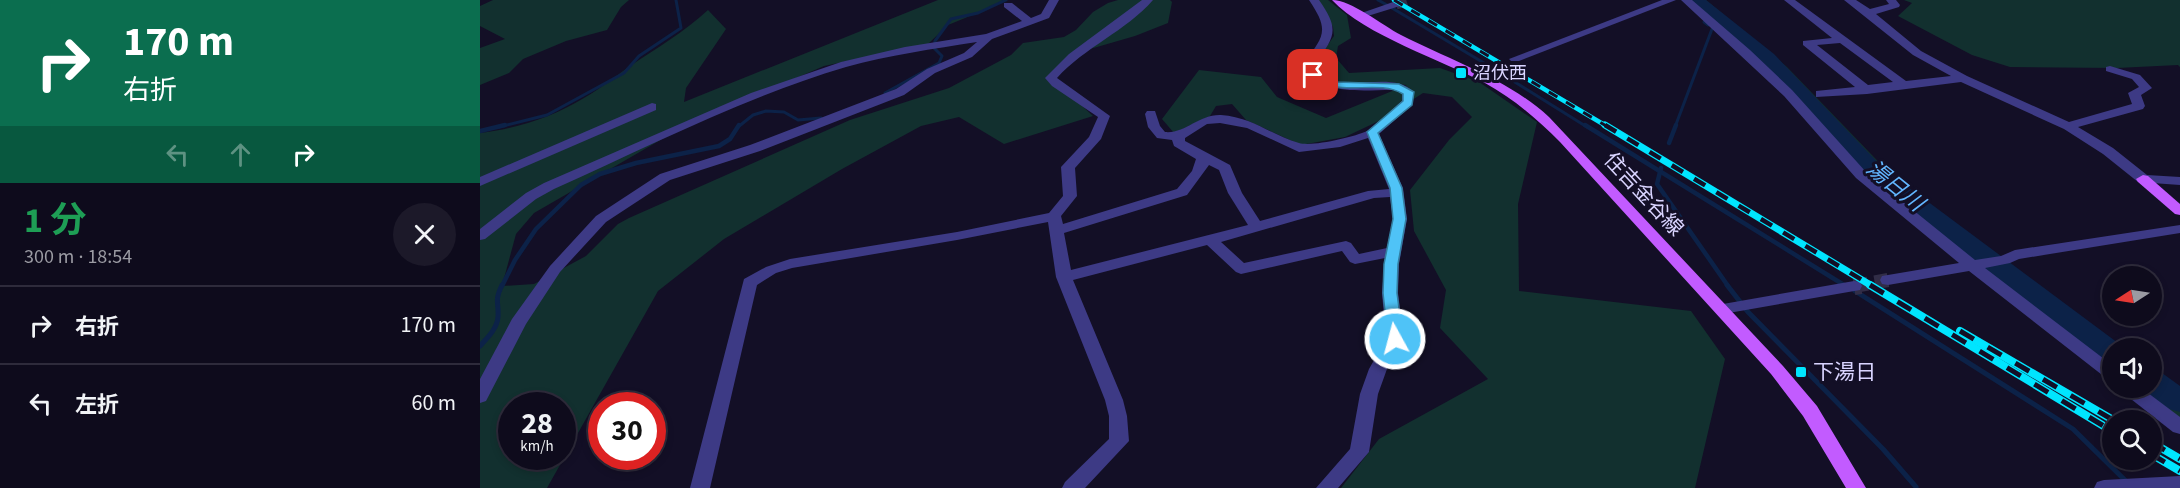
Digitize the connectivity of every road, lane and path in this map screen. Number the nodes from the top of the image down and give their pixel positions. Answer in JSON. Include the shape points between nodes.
{"nodes":[{"id":1,"x":1054,"y":0,"type":"edge"},
{"id":2,"x":1148,"y":0,"type":"edge"},
{"id":3,"x":1314,"y":0,"type":"edge"},
{"id":4,"x":1336,"y":0,"type":"edge"},
{"id":5,"x":1671,"y":0,"type":"edge"},
{"id":6,"x":1686,"y":0,"type":"edge"},
{"id":7,"x":1789,"y":0,"type":"edge"},
{"id":8,"x":1849,"y":0,"type":"edge"},
{"id":9,"x":1891,"y":0,"type":"edge"},
{"id":10,"x":1396,"y":4,"type":"dead end"},
{"id":11,"x":1008,"y":5,"type":"dead end"},
{"id":12,"x":1869,"y":13,"type":"junction"},
{"id":13,"x":1358,"y":16,"type":"junction"},
{"id":14,"x":1030,"y":22,"type":"junction"},
{"id":15,"x":988,"y":37,"type":"junction"},
{"id":16,"x":1842,"y":40,"type":"junction"},
{"id":17,"x":1515,"y":59,"type":"dead end"},
{"id":18,"x":1500,"y":65,"type":"dead end"},
{"id":19,"x":2110,"y":69,"type":"dead end"},
{"id":20,"x":1477,"y":74,"type":"junction"},
{"id":21,"x":1963,"y":78,"type":"junction"},
{"id":22,"x":1905,"y":86,"type":"junction"},
{"id":23,"x":1867,"y":90,"type":"junction"},
{"id":24,"x":1820,"y":94,"type":"dead end"},
{"id":25,"x":652,"y":106,"type":"dead end"},
{"id":26,"x":1151,"y":114,"type":"dead end"},
{"id":27,"x":2068,"y":126,"type":"junction"},
{"id":28,"x":1372,"y":132,"type":"junction"},
{"id":29,"x":1178,"y":137,"type":"junction"},
{"id":30,"x":1203,"y":158,"type":"junction"},
{"id":31,"x":2143,"y":179,"type":"junction"},
{"id":32,"x":2180,"y":181,"type":"edge"},
{"id":33,"x":480,"y":182,"type":"edge"},
{"id":34,"x":1396,"y":192,"type":"junction"},
{"id":35,"x":2180,"y":211,"type":"edge"},
{"id":36,"x":1055,"y":223,"type":"junction"},
{"id":37,"x":1256,"y":226,"type":"junction"},
{"id":38,"x":2180,"y":229,"type":"edge"},
{"id":39,"x":480,"y":236,"type":"edge"},
{"id":40,"x":1210,"y":240,"type":"junction"},
{"id":41,"x":1394,"y":251,"type":"junction"},
{"id":42,"x":1971,"y":265,"type":"junction"},
{"id":43,"x":1064,"y":277,"type":"junction"},
{"id":44,"x":1888,"y":280,"type":"tunnel mouth"},
{"id":45,"x":1854,"y":286,"type":"tunnel mouth"},
{"id":46,"x":1736,"y":307,"type":"junction"},
{"id":47,"x":2102,"y":366,"type":"edge"},
{"id":48,"x":480,"y":396,"type":"edge"},
{"id":49,"x":2142,"y":398,"type":"edge"},
{"id":50,"x":2180,"y":427,"type":"edge"},
{"id":51,"x":2180,"y":484,"type":"edge"},
{"id":52,"x":2134,"y":487,"type":"edge"},
{"id":53,"x":700,"y":488,"type":"edge"},
{"id":54,"x":1072,"y":488,"type":"edge"},
{"id":55,"x":1326,"y":488,"type":"edge"},
{"id":56,"x":1856,"y":488,"type":"edge"},
{"id":57,"x":2104,"y":488,"type":"edge"}],
"edges":[{"from":1,"to":14,"type":"street","via":[[1045,16]]},
{"from":2,"to":36,"type":"street","via":[[1052,78],[1104,116],[1101,132],[1068,167],[1070,196]]},
{"from":3,"to":28,"type":"street","via":[[1324,14],[1330,37],[1309,64],[1313,75],[1335,85],[1389,86],[1408,92],[1408,102]]},
{"from":4,"to":13,"type":"main road","name":"住吉金谷線"},
{"from":5,"to":17,"type":"street"},
{"from":6,"to":42,"type":"street","via":[[1788,93],[1861,175]]},
{"from":7,"to":16,"type":"street"},
{"from":8,"to":12,"type":"street"},
{"from":9,"to":12,"type":"street","via":[[1895,5]]},
{"from":10,"to":13,"type":"street"},
{"from":11,"to":14,"type":"street"},
{"from":12,"to":21,"type":"street","via":[[1917,53]]},
{"from":13,"to":20,"type":"main road","name":"住吉金谷線"},
{"from":14,"to":15,"type":"street"},
{"from":15,"to":39,"type":"street","via":[[890,52],[827,69],[737,103],[549,186]]},
{"from":15,"to":48,"type":"street","via":[[968,55],[931,71],[900,92],[765,145],[665,177],[601,219],[555,269],[518,323]]},
{"from":16,"to":22,"type":"street"},
{"from":16,"to":23,"type":"street","via":[[1807,43]]},
{"from":18,"to":20,"type":"street"},
{"from":19,"to":27,"type":"street","via":[[2136,77],[2146,88],[2134,93],[2139,106]]},
{"from":20,"to":46,"type":"main road","name":"住吉金谷線","via":[[1536,111]]},
{"from":21,"to":22,"type":"street"},
{"from":21,"to":27,"type":"street"},
{"from":22,"to":23,"type":"street"},
{"from":23,"to":24,"type":"street"},
{"from":25,"to":33,"type":"street"},
{"from":26,"to":29,"type":"street","via":[[1161,135]]},
{"from":27,"to":31,"type":"street"},
{"from":28,"to":29,"type":"street","via":[[1340,143],[1299,148],[1251,125],[1220,119],[1204,121]]},
{"from":28,"to":34,"type":"street"},
{"from":29,"to":30,"type":"street","via":[[1179,143]]},
{"from":30,"to":36,"type":"street","via":[[1195,177],[1182,192]]},
{"from":30,"to":37,"type":"street","via":[[1225,168]]},
{"from":31,"to":32,"type":"street"},
{"from":31,"to":35,"type":"main road"},
{"from":34,"to":37,"type":"street","via":[[1373,194]]},
{"from":34,"to":41,"type":"street","via":[[1400,219]]},
{"from":36,"to":43,"type":"street"},
{"from":36,"to":53,"type":"street","via":[[790,264],[771,270],[750,284]]},
{"from":37,"to":40,"type":"street"},
{"from":38,"to":42,"type":"street"},
{"from":40,"to":41,"type":"street","via":[[1241,269],[1346,246],[1354,259]]},
{"from":40,"to":43,"type":"street"},
{"from":41,"to":55,"type":"street","via":[[1390,293],[1395,339],[1370,393],[1359,452]]},
{"from":42,"to":44,"type":"street"},
{"from":42,"to":47,"type":"street"},
{"from":43,"to":54,"type":"street","via":[[1114,400],[1119,441]]},
{"from":45,"to":46,"type":"street"},
{"from":46,"to":56,"type":"main road","name":"住吉金谷線","via":[[1810,411]]},
{"from":49,"to":50,"type":"street"},
{"from":51,"to":52,"type":"street"},
{"from":52,"to":57,"type":"street"}]}
